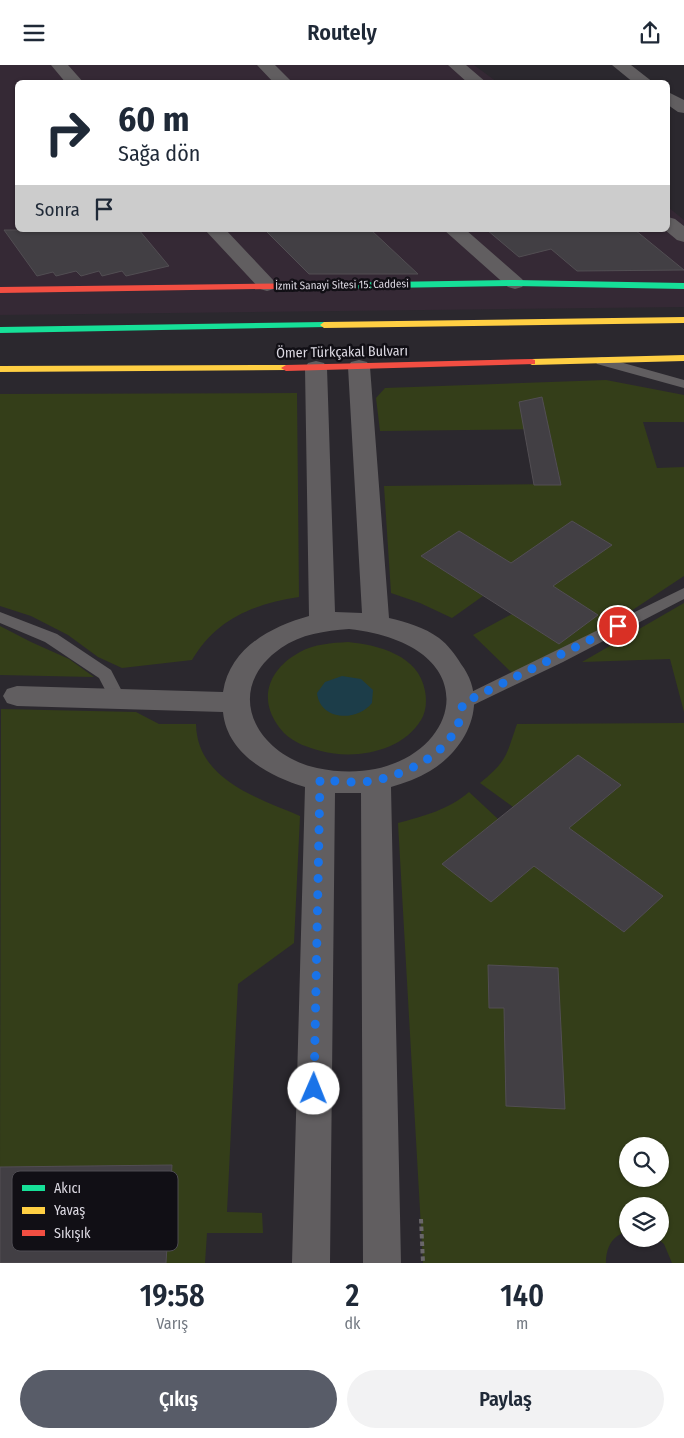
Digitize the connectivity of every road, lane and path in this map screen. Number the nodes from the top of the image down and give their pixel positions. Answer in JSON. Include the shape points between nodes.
{"nodes":[{"id":1,"x":59,"y":65,"type":"edge"},
{"id":2,"x":265,"y":65,"type":"edge"},
{"id":3,"x":456,"y":65,"type":"edge"},
{"id":4,"x":620,"y":65,"type":"edge"},
{"id":5,"x":73,"y":80,"type":"edge"},
{"id":6,"x":282,"y":80,"type":"edge"},
{"id":7,"x":475,"y":80,"type":"edge"},
{"id":8,"x":642,"y":80,"type":"edge"},
{"id":9,"x":670,"y":98,"type":"edge"},
{"id":10,"x":684,"y":108,"type":"edge"},
{"id":11,"x":670,"y":225,"type":"edge"},
{"id":12,"x":217,"y":232,"type":"edge"},
{"id":13,"x":456,"y":232,"type":"edge"},
{"id":14,"x":684,"y":236,"type":"edge"},
{"id":15,"x":515,"y":283,"type":"junction"},
{"id":16,"x":267,"y":285,"type":"junction"},
{"id":17,"x":684,"y":286,"type":"edge"},
{"id":18,"x":0,"y":290,"type":"edge"},
{"id":19,"x":684,"y":320,"type":"edge"},
{"id":20,"x":0,"y":330,"type":"edge"},
{"id":21,"x":684,"y":358,"type":"edge"},
{"id":22,"x":600,"y":360,"type":"junction"},
{"id":23,"x":359,"y":367,"type":"junction"},
{"id":24,"x":316,"y":368,"type":"junction"},
{"id":25,"x":0,"y":369,"type":"edge"},
{"id":26,"x":684,"y":384,"type":"edge"},
{"id":27,"x":684,"y":593,"type":"edge"},
{"id":28,"x":0,"y":617,"type":"edge"},
{"id":29,"x":322,"y":622,"type":"junction"},
{"id":30,"x":376,"y":623,"type":"junction"},
{"id":31,"x":17,"y":697,"type":"dead end"},
{"id":32,"x":118,"y":699,"type":"junction"},
{"id":33,"x":234,"y":702,"type":"junction"},
{"id":34,"x":463,"y":703,"type":"junction"},
{"id":35,"x":320,"y":780,"type":"junction"},
{"id":36,"x":376,"y":780,"type":"junction"},
{"id":37,"x":421,"y":1219,"type":"dead end"},
{"id":38,"x":311,"y":1263,"type":"edge"},
{"id":39,"x":382,"y":1263,"type":"edge"},
{"id":40,"x":424,"y":1263,"type":"edge"}],
"edges":[{"from":1,"to":5,"type":"street"},
{"from":2,"to":6,"type":"street"},
{"from":3,"to":7,"type":"street"},
{"from":4,"to":8,"type":"street"},
{"from":9,"to":10,"type":"street"},
{"from":11,"to":14,"type":"street"},
{"from":12,"to":16,"type":"street"},
{"from":13,"to":15,"type":"street"},
{"from":15,"to":16,"type":"main road","name":"İzmit Sanayi Sitesi 15. Caddesi"},
{"from":15,"to":17,"type":"main road","name":"İzmit Sanayi Sitesi 15. Caddesi"},
{"from":16,"to":18,"type":"main road","name":"İzmit Sanayi Sitesi 15. Caddesi"},
{"from":19,"to":20,"type":"main road","name":"Ömer Türkçakal Bulvarı"},
{"from":21,"to":22,"type":"main road","name":"Ömer Türkçakal Bulvarı"},
{"from":22,"to":23,"type":"main road","name":"Ömer Türkçakal Bulvarı"},
{"from":22,"to":26,"type":"lane"},
{"from":23,"to":24,"type":"main road","name":"Ömer Türkçakal Bulvarı"},
{"from":23,"to":30,"type":"street"},
{"from":24,"to":25,"type":"main road","name":"Ömer Türkçakal Bulvarı"},
{"from":24,"to":29,"type":"street"},
{"from":27,"to":34,"type":"lane"},
{"from":28,"to":32,"type":"lane","via":[[51,638],[105,674]]},
{"from":29,"to":30,"type":"street"},
{"from":29,"to":33,"type":"street","via":[[294,630],[250,659],[238,680]]},
{"from":30,"to":34,"type":"street","via":[[410,633],[438,652],[456,676]]},
{"from":31,"to":32,"type":"street"},
{"from":32,"to":33,"type":"street"},
{"from":33,"to":35,"type":"street","via":[[238,722],[250,742],[268,759],[292,772]]},
{"from":34,"to":36,"type":"street","via":[[456,729],[438,752],[411,769]]},
{"from":35,"to":36,"type":"street"},
{"from":35,"to":38,"type":"street"},
{"from":36,"to":39,"type":"street"},
{"from":37,"to":40,"type":"path"}]}
